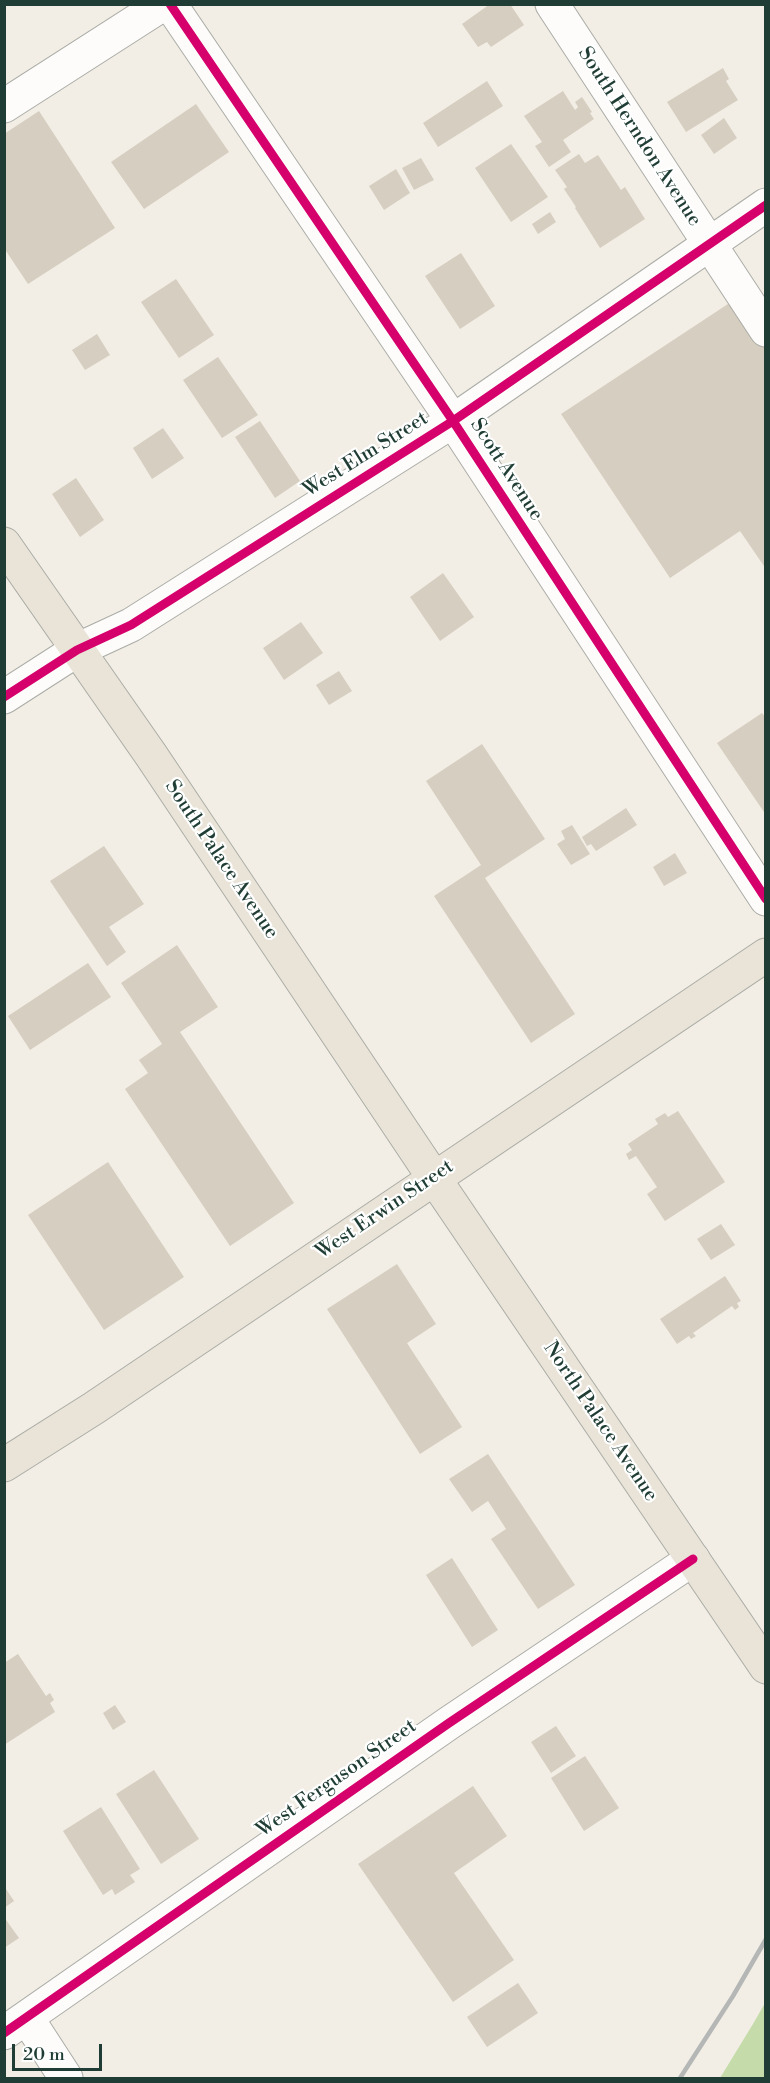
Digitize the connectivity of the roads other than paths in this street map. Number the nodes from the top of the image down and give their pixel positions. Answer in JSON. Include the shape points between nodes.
{"nodes":[{"id":1,"x":163,"y":4,"type":"edge"},
{"id":2,"x":170,"y":4,"type":"edge"},
{"id":3,"x":552,"y":4,"type":"edge"},
{"id":4,"x":4,"y":106,"type":"edge"},
{"id":5,"x":765,"y":205,"type":"edge"},
{"id":6,"x":708,"y":243,"type":"junction"},
{"id":7,"x":765,"y":330,"type":"edge"},
{"id":8,"x":453,"y":421,"type":"junction"},
{"id":9,"x":4,"y":544,"type":"edge"},
{"id":10,"x":77,"y":650,"type":"junction"},
{"id":11,"x":4,"y":697,"type":"edge"},
{"id":12,"x":765,"y":899,"type":"edge"},
{"id":13,"x":765,"y":955,"type":"edge"},
{"id":14,"x":434,"y":1178,"type":"junction"},
{"id":15,"x":4,"y":1466,"type":"edge"},
{"id":16,"x":693,"y":1559,"type":"junction"},
{"id":17,"x":765,"y":1667,"type":"edge"},
{"id":18,"x":16,"y":2025,"type":"edge"},
{"id":19,"x":66,"y":2079,"type":"edge"}],
"edges":[{"from":1,"to":4,"type":"street"},
{"from":2,"to":8,"type":"street","name":"Scott Avenue"},
{"from":3,"to":6,"type":"street","name":"South Herndon Avenue"},
{"from":5,"to":6,"type":"street","name":"West Elm Street"},
{"from":6,"to":7,"type":"street","name":"South Herndon Avenue"},
{"from":6,"to":8,"type":"street","name":"West Elm Street"},
{"from":8,"to":10,"type":"street","name":"West Elm Street","via":[[131,625]]},
{"from":8,"to":12,"type":"street","name":"Scott Avenue"},
{"from":9,"to":10,"type":"main road","name":"South Palace Avenue"},
{"from":10,"to":11,"type":"street","name":"West Elm Street"},
{"from":10,"to":14,"type":"main road","name":"South Palace Avenue"},
{"from":13,"to":14,"type":"main road","name":"West Erwin Street"},
{"from":14,"to":15,"type":"main road","name":"West Erwin Street"},
{"from":14,"to":16,"type":"main road","name":"North Palace Avenue"},
{"from":16,"to":17,"type":"main road","name":"North Palace Avenue"},
{"from":16,"to":18,"type":"street","name":"West Ferguson Street","via":[[449,1723]]},
{"from":18,"to":19,"type":"street"}]}
